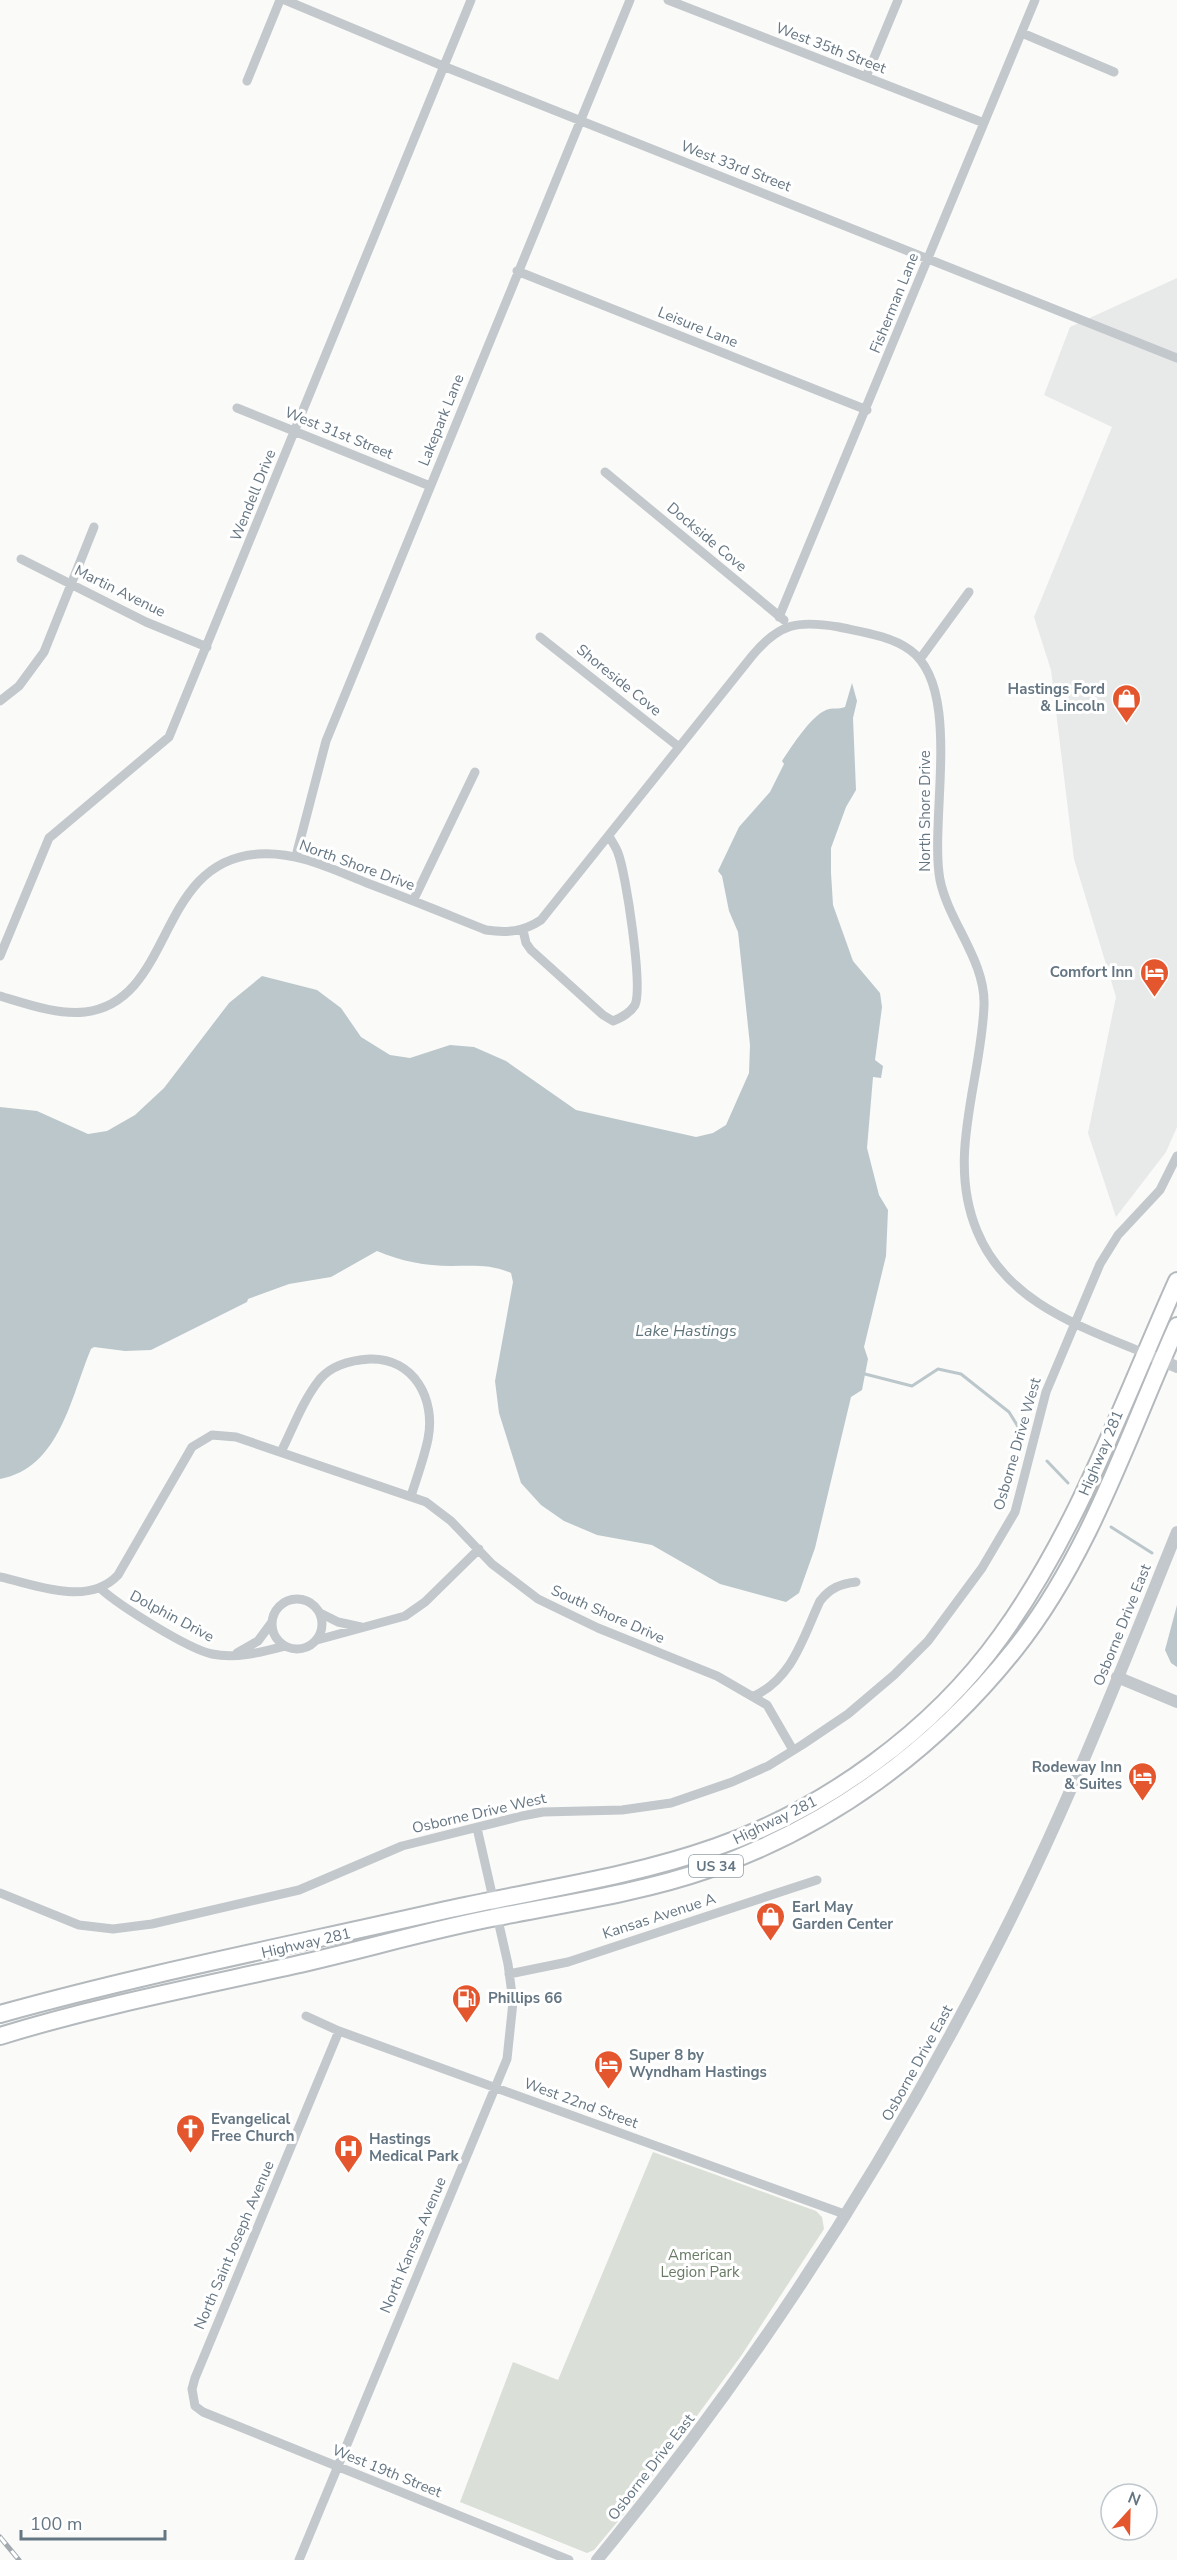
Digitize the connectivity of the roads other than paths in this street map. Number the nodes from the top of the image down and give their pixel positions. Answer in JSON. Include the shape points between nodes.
{"nodes":[{"id":1,"x":280,"y":0,"type":"edge"},
{"id":2,"x":285,"y":0,"type":"edge"},
{"id":3,"x":471,"y":0,"type":"edge"},
{"id":4,"x":630,"y":0,"type":"edge"},
{"id":5,"x":668,"y":0,"type":"edge"},
{"id":6,"x":898,"y":0,"type":"edge"},
{"id":7,"x":1035,"y":0,"type":"edge"},
{"id":8,"x":1022,"y":33,"type":"junction"},
{"id":9,"x":443,"y":66,"type":"junction"},
{"id":10,"x":1114,"y":72,"type":"dead end"},
{"id":11,"x":866,"y":77,"type":"junction"},
{"id":12,"x":247,"y":81,"type":"dead end"},
{"id":13,"x":580,"y":120,"type":"junction"},
{"id":14,"x":984,"y":123,"type":"junction"},
{"id":15,"x":929,"y":258,"type":"junction"},
{"id":16,"x":518,"y":271,"type":"junction"},
{"id":17,"x":1177,"y":358,"type":"edge"},
{"id":18,"x":237,"y":408,"type":"dead end"},
{"id":19,"x":867,"y":410,"type":"junction"},
{"id":20,"x":295,"y":432,"type":"junction"},
{"id":21,"x":605,"y":472,"type":"dead end"},
{"id":22,"x":430,"y":486,"type":"junction"},
{"id":23,"x":94,"y":527,"type":"dead end"},
{"id":24,"x":21,"y":559,"type":"dead end"},
{"id":25,"x":71,"y":584,"type":"junction"},
{"id":26,"x":969,"y":592,"type":"dead end"},
{"id":27,"x":780,"y":617,"type":"junction"},
{"id":28,"x":790,"y":626,"type":"junction"},
{"id":29,"x":540,"y":637,"type":"dead end"},
{"id":30,"x":207,"y":647,"type":"junction"},
{"id":31,"x":920,"y":660,"type":"junction"},
{"id":32,"x":0,"y":701,"type":"edge"},
{"id":33,"x":679,"y":747,"type":"junction"},
{"id":34,"x":475,"y":772,"type":"dead end"},
{"id":35,"x":609,"y":836,"type":"junction"},
{"id":36,"x":296,"y":856,"type":"junction"},
{"id":37,"x":412,"y":901,"type":"junction"},
{"id":38,"x":523,"y":930,"type":"junction"},
{"id":39,"x":0,"y":956,"type":"edge"},
{"id":40,"x":0,"y":996,"type":"edge"},
{"id":41,"x":1177,"y":1156,"type":"edge"},
{"id":42,"x":1177,"y":1281,"type":"edge"},
{"id":43,"x":1073,"y":1323,"type":"junction"},
{"id":44,"x":1177,"y":1326,"type":"edge"},
{"id":45,"x":1144,"y":1353,"type":"junction"},
{"id":46,"x":1169,"y":1364,"type":"edge"},
{"id":47,"x":281,"y":1452,"type":"junction"},
{"id":48,"x":411,"y":1496,"type":"junction"},
{"id":49,"x":1177,"y":1532,"type":"edge"},
{"id":50,"x":479,"y":1549,"type":"junction"},
{"id":51,"x":0,"y":1577,"type":"edge"},
{"id":52,"x":856,"y":1582,"type":"dead end"},
{"id":53,"x":101,"y":1589,"type":"junction"},
{"id":54,"x":320,"y":1613,"type":"junction"},
{"id":55,"x":272,"y":1622,"type":"junction"},
{"id":56,"x":361,"y":1627,"type":"junction"},
{"id":57,"x":317,"y":1640,"type":"junction"},
{"id":58,"x":285,"y":1646,"type":"junction"},
{"id":59,"x":235,"y":1654,"type":"junction"},
{"id":60,"x":1117,"y":1677,"type":"junction"},
{"id":61,"x":754,"y":1696,"type":"junction"},
{"id":62,"x":1177,"y":1702,"type":"edge"},
{"id":63,"x":793,"y":1750,"type":"junction"},
{"id":64,"x":477,"y":1828,"type":"junction"},
{"id":65,"x":817,"y":1880,"type":"dead end"},
{"id":66,"x":0,"y":1893,"type":"edge"},
{"id":67,"x":494,"y":1909,"type":"junction"},
{"id":68,"x":509,"y":1974,"type":"junction"},
{"id":69,"x":0,"y":2014,"type":"edge"},
{"id":70,"x":306,"y":2016,"type":"dead end"},
{"id":71,"x":339,"y":2031,"type":"junction"},
{"id":72,"x":0,"y":2036,"type":"edge"},
{"id":73,"x":495,"y":2088,"type":"junction"},
{"id":74,"x":847,"y":2216,"type":"junction"},
{"id":75,"x":195,"y":2406,"type":"joint"},
{"id":76,"x":337,"y":2468,"type":"junction"},
{"id":77,"x":299,"y":2560,"type":"edge"},
{"id":78,"x":569,"y":2560,"type":"edge"},
{"id":79,"x":597,"y":2560,"type":"edge"}],
"edges":[{"from":1,"to":12,"type":"street"},
{"from":2,"to":9,"type":"street","name":"West 33rd Street"},
{"from":3,"to":9,"type":"street","name":"Wendell Drive"},
{"from":4,"to":13,"type":"street","name":"Lakepark Lane"},
{"from":5,"to":11,"type":"street","name":"West 35th Street"},
{"from":6,"to":11,"type":"street"},
{"from":7,"to":8,"type":"street","name":"Fisherman Lane"},
{"from":8,"to":10,"type":"street"},
{"from":8,"to":14,"type":"street","name":"Fisherman Lane"},
{"from":9,"to":13,"type":"street","name":"West 33rd Street"},
{"from":9,"to":20,"type":"street","name":"Wendell Drive"},
{"from":11,"to":14,"type":"street","name":"West 35th Street"},
{"from":13,"to":15,"type":"street","name":"West 33rd Street"},
{"from":13,"to":16,"type":"street","name":"Lakepark Lane"},
{"from":14,"to":15,"type":"street","name":"Fisherman Lane"},
{"from":15,"to":17,"type":"street","name":"West 33rd Street"},
{"from":15,"to":19,"type":"street","name":"Fisherman Lane"},
{"from":16,"to":19,"type":"street","name":"Leisure Lane"},
{"from":16,"to":22,"type":"street","name":"Lakepark Lane"},
{"from":18,"to":20,"type":"street","name":"West 31st Street"},
{"from":19,"to":27,"type":"street","name":"Fisherman Lane"},
{"from":20,"to":22,"type":"street","name":"West 31st Street"},
{"from":20,"to":30,"type":"street","name":"Wendell Drive"},
{"from":21,"to":27,"type":"street","name":"Dockside Cove"},
{"from":22,"to":36,"type":"street","name":"Lakepark Lane","via":[[326,741]]},
{"from":23,"to":25,"type":"street"},
{"from":24,"to":25,"type":"street","name":"Martin Avenue"},
{"from":25,"to":30,"type":"street","name":"Martin Avenue"},
{"from":25,"to":32,"type":"street","via":[[44,652],[19,686]]},
{"from":26,"to":31,"type":"street"},
{"from":27,"to":28,"type":"street","name":"Dockside Cove"},
{"from":28,"to":31,"type":"street","name":"North Shore Drive","via":[[828,625],[887,639],[906,647]]},
{"from":28,"to":33,"type":"street","name":"North Shore Drive","via":[[763,642]]},
{"from":29,"to":33,"type":"street","name":"Shoreside Cove"},
{"from":30,"to":39,"type":"street","name":"Wendell Drive","via":[[169,737],[49,838]]},
{"from":31,"to":43,"type":"street","name":"North Shore Drive","via":[[932,680],[938,702],[940,880],[983,987],[983,1016],[964,1153],[964,1195],[985,1248],[1006,1280]]},
{"from":33,"to":35,"type":"street","name":"North Shore Drive"},
{"from":34,"to":37,"type":"street"},
{"from":35,"to":38,"type":"street","name":"North Shore Drive","via":[[541,920]]},
{"from":35,"to":38,"type":"street","via":[[618,853],[633,940],[638,977],[634,1007],[613,1021],[603,1015],[531,950]]},
{"from":36,"to":37,"type":"street","name":"North Shore Drive"},
{"from":36,"to":40,"type":"street","name":"North Shore Drive","via":[[256,854],[238,858],[198,882],[182,901],[138,981],[115,1003],[85,1012],[69,1012]]},
{"from":37,"to":38,"type":"street","name":"North Shore Drive","via":[[486,930]]},
{"from":41,"to":43,"type":"street","name":"Osborne Drive West","via":[[1160,1190],[1109,1248]]},
{"from":42,"to":45,"type":"highway","name":"Highway 281","number":"US 34"},
{"from":43,"to":45,"type":"street","name":"North Shore Drive"},
{"from":43,"to":63,"type":"street","name":"Osborne Drive West","via":[[1046,1392],[1015,1512],[982,1568],[928,1641],[894,1675],[848,1714]]},
{"from":44,"to":46,"type":"highway","name":"Highway 281","number":"US 34"},
{"from":45,"to":46,"type":"street","name":"North Shore Drive"},
{"from":45,"to":67,"type":"highway","name":"Highway 281","number":"US 34","via":[[1084,1494],[1039,1577],[983,1659],[907,1735],[822,1797],[717,1847]]},
{"from":46,"to":67,"type":"highway","name":"Highway 281","number":"US 34","via":[[1092,1520],[1033,1624],[965,1706],[902,1763],[866,1791],[800,1831],[706,1870],[666,1881]]},
{"from":47,"to":48,"type":"street","name":"South Shore Drive"},
{"from":47,"to":48,"type":"street","via":[[320,1378],[360,1360],[403,1366],[423,1389],[427,1403],[428,1438]]},
{"from":47,"to":53,"type":"street","name":"South Shore Drive","via":[[225,1434],[200,1440],[184,1456],[118,1575]]},
{"from":48,"to":50,"type":"street","name":"South Shore Drive","via":[[441,1512]]},
{"from":49,"to":60,"type":"street","name":"Osborne Drive East"},
{"from":50,"to":56,"type":"street","name":"Dolphin Drive","via":[[417,1609]]},
{"from":50,"to":61,"type":"street","name":"South Shore Drive","via":[[492,1564],[538,1599]]},
{"from":51,"to":53,"type":"street","via":[[76,1593]]},
{"from":52,"to":61,"type":"street","via":[[844,1583],[828,1592],[786,1672],[766,1691]]},
{"from":53,"to":59,"type":"street","name":"Dolphin Drive","via":[[117,1604],[199,1649],[211,1654]]},
{"from":54,"to":55,"type":"street","name":"Dolphin Drive","via":[[309,1602],[294,1599],[278,1608]]},
{"from":54,"to":56,"type":"street","name":"Dolphin Drive"},
{"from":54,"to":57,"type":"street","via":[[322,1629]]},
{"from":55,"to":58,"type":"street","via":[[276,1637]]},
{"from":55,"to":59,"type":"street","name":"Dolphin Drive","via":[[258,1641]]},
{"from":56,"to":57,"type":"street","name":"Dolphin Drive"},
{"from":57,"to":58,"type":"street","name":"Dolphin Drive","via":[[304,1648]]},
{"from":58,"to":59,"type":"street","name":"Dolphin Drive","via":[[255,1654]]},
{"from":60,"to":62,"type":"street"},
{"from":60,"to":74,"type":"street","name":"Osborne Drive East","via":[[1067,1800],[999,1943]]},
{"from":61,"to":63,"type":"street","name":"South Shore Drive","via":[[767,1705]]},
{"from":63,"to":64,"type":"street","name":"Osborne Drive West","via":[[732,1782],[672,1803],[622,1810],[543,1812]]},
{"from":64,"to":66,"type":"street","name":"Osborne Drive West","via":[[402,1846],[299,1890],[152,1924],[113,1929],[79,1925]]},
{"from":64,"to":67,"type":"street","name":"North Kansas Avenue"},
{"from":65,"to":68,"type":"street","name":"Kansas Avenue A","via":[[568,1962]]},
{"from":67,"to":68,"type":"street","name":"North Kansas Avenue"},
{"from":67,"to":69,"type":"highway","name":"Highway 281","number":"US 34","via":[[84,1992]]},
{"from":67,"to":72,"type":"highway","name":"Highway 281","number":"US 34"},
{"from":68,"to":73,"type":"street","name":"North Kansas Avenue","via":[[513,2002],[510,2042]]},
{"from":70,"to":71,"type":"street","name":"West 22nd Street"},
{"from":71,"to":73,"type":"street","name":"West 22nd Street"},
{"from":71,"to":75,"type":"street","name":"North Saint Joseph Avenue","via":[[195,2378]]},
{"from":73,"to":74,"type":"street","name":"West 22nd Street"},
{"from":73,"to":76,"type":"street","name":"North Kansas Avenue"},
{"from":74,"to":79,"type":"street","name":"Osborne Drive East","via":[[708,2417]]},
{"from":75,"to":76,"type":"street","name":"West 19th Street"},
{"from":76,"to":77,"type":"street","name":"North Kansas Avenue"},
{"from":76,"to":78,"type":"street","name":"West 19th Street"}]}
